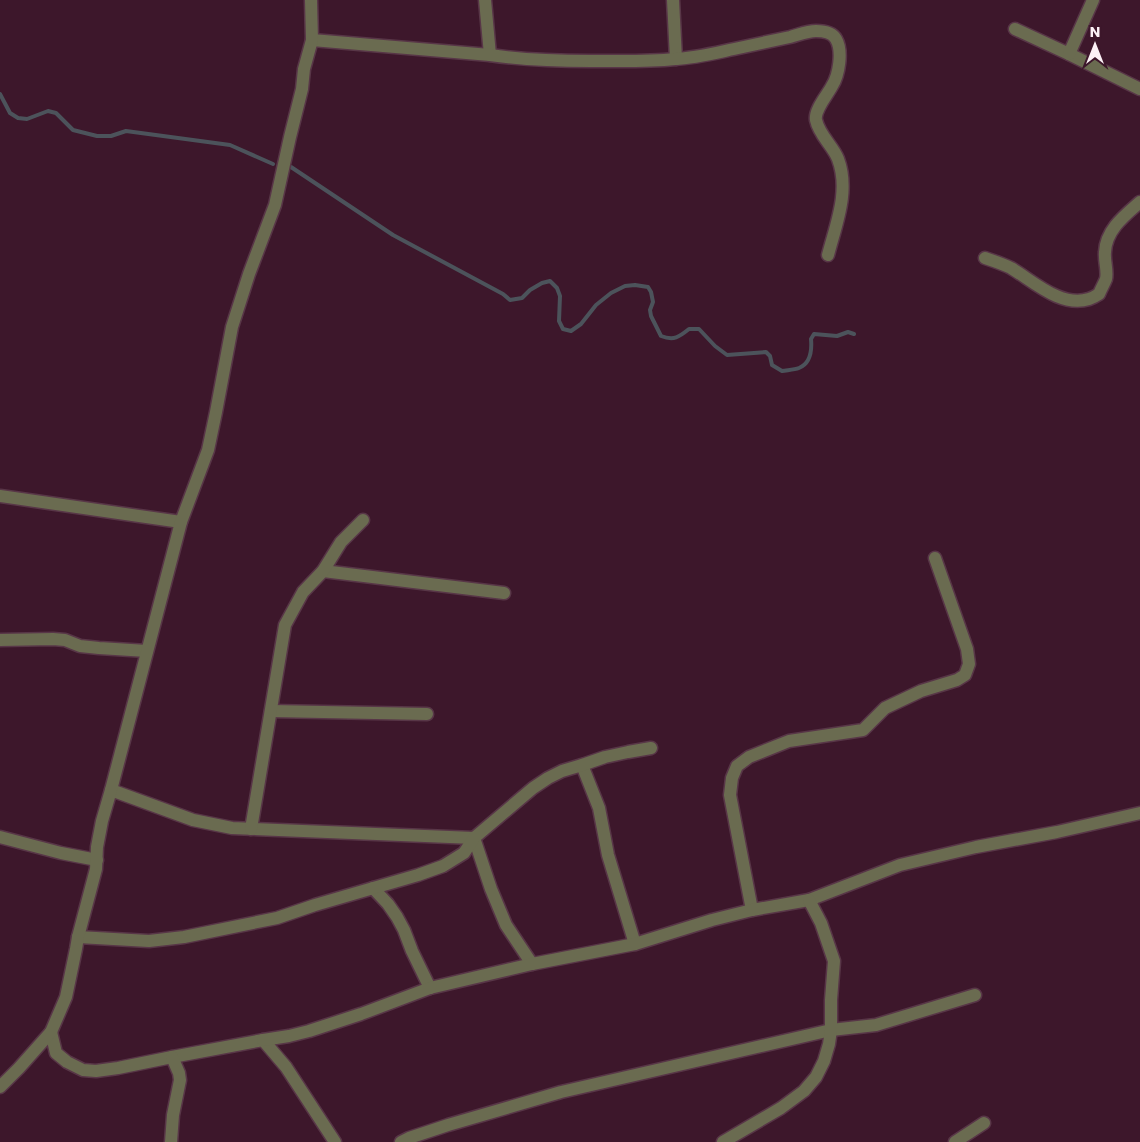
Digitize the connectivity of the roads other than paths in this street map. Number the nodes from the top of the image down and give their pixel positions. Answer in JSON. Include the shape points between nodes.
{"nodes":[{"id":1,"x":311,"y":0,"type":"edge"},
{"id":2,"x":486,"y":0,"type":"edge"},
{"id":3,"x":673,"y":0,"type":"edge"},
{"id":4,"x":1093,"y":0,"type":"edge"},
{"id":5,"x":1015,"y":29,"type":"dead end"},
{"id":6,"x":312,"y":40,"type":"junction"},
{"id":7,"x":1069,"y":54,"type":"junction"},
{"id":8,"x":490,"y":55,"type":"junction"},
{"id":9,"x":676,"y":59,"type":"junction"},
{"id":10,"x":1140,"y":89,"type":"edge"},
{"id":11,"x":1140,"y":202,"type":"edge"},
{"id":12,"x":828,"y":255,"type":"dead end"},
{"id":13,"x":985,"y":258,"type":"dead end"},
{"id":14,"x":0,"y":496,"type":"edge"},
{"id":15,"x":363,"y":520,"type":"dead end"},
{"id":16,"x":182,"y":522,"type":"junction"},
{"id":17,"x":935,"y":558,"type":"dead end"},
{"id":18,"x":323,"y":571,"type":"junction"},
{"id":19,"x":504,"y":593,"type":"dead end"},
{"id":20,"x":0,"y":640,"type":"edge"},
{"id":21,"x":147,"y":651,"type":"junction"},
{"id":22,"x":271,"y":711,"type":"junction"},
{"id":23,"x":427,"y":714,"type":"dead end"},
{"id":24,"x":651,"y":748,"type":"dead end"},
{"id":25,"x":582,"y":765,"type":"junction"},
{"id":26,"x":112,"y":790,"type":"junction"},
{"id":27,"x":1140,"y":813,"type":"edge"},
{"id":28,"x":251,"y":829,"type":"junction"},
{"id":29,"x":0,"y":837,"type":"edge"},
{"id":30,"x":474,"y":838,"type":"junction"},
{"id":31,"x":96,"y":860,"type":"junction"},
{"id":32,"x":373,"y":888,"type":"junction"},
{"id":33,"x":808,"y":900,"type":"junction"},
{"id":34,"x":752,"y":910,"type":"junction"},
{"id":35,"x":78,"y":937,"type":"junction"},
{"id":36,"x":635,"y":944,"type":"junction"},
{"id":37,"x":532,"y":964,"type":"junction"},
{"id":38,"x":430,"y":988,"type":"junction"},
{"id":39,"x":974,"y":995,"type":"dead end"},
{"id":40,"x":831,"y":1030,"type":"junction"},
{"id":41,"x":51,"y":1032,"type":"junction"},
{"id":42,"x":263,"y":1040,"type":"junction"},
{"id":43,"x":172,"y":1057,"type":"junction"},
{"id":44,"x":0,"y":1087,"type":"edge"},
{"id":45,"x":984,"y":1123,"type":"dead end"},
{"id":46,"x":171,"y":1142,"type":"edge"},
{"id":47,"x":335,"y":1142,"type":"edge"},
{"id":48,"x":401,"y":1142,"type":"edge"},
{"id":49,"x":723,"y":1142,"type":"edge"},
{"id":50,"x":955,"y":1142,"type":"edge"}],
"edges":[{"from":1,"to":6,"type":"street"},
{"from":2,"to":8,"type":"street"},
{"from":3,"to":9,"type":"street"},
{"from":4,"to":7,"type":"street"},
{"from":5,"to":7,"type":"street"},
{"from":6,"to":8,"type":"street"},
{"from":6,"to":16,"type":"street","via":[[275,205],[232,327],[208,450]]},
{"from":7,"to":10,"type":"street"},
{"from":8,"to":9,"type":"street","via":[[542,61]]},
{"from":9,"to":12,"type":"street","via":[[814,31],[835,37],[840,52],[838,66],[833,86],[815,119],[838,158],[844,190]]},
{"from":11,"to":13,"type":"street","via":[[1120,220],[1107,239],[1104,253],[1106,278],[1099,294],[1088,299],[1064,299],[1045,291],[1010,268]]},
{"from":14,"to":16,"type":"street"},
{"from":15,"to":18,"type":"street","via":[[341,542]]},
{"from":16,"to":21,"type":"street"},
{"from":17,"to":34,"type":"street","via":[[967,650],[969,664],[965,674],[885,708],[863,730],[789,741],[749,757],[737,766],[730,796]]},
{"from":18,"to":19,"type":"street"},
{"from":18,"to":22,"type":"street","via":[[303,592],[286,625]]},
{"from":20,"to":21,"type":"street","via":[[53,639],[80,646]]},
{"from":21,"to":26,"type":"street"},
{"from":22,"to":23,"type":"street"},
{"from":22,"to":28,"type":"street"},
{"from":24,"to":25,"type":"street"},
{"from":25,"to":30,"type":"street","via":[[562,771],[533,788]]},
{"from":25,"to":36,"type":"street","via":[[599,808],[608,855]]},
{"from":26,"to":28,"type":"street","via":[[193,820]]},
{"from":26,"to":31,"type":"street","via":[[102,821]]},
{"from":27,"to":33,"type":"street","via":[[900,866]]},
{"from":28,"to":30,"type":"street"},
{"from":29,"to":31,"type":"street"},
{"from":30,"to":32,"type":"street","via":[[464,853],[442,866]]},
{"from":30,"to":37,"type":"street","via":[[506,925]]},
{"from":31,"to":35,"type":"street"},
{"from":32,"to":35,"type":"street","via":[[278,918],[184,937],[149,940]]},
{"from":32,"to":38,"type":"street","via":[[397,917]]},
{"from":33,"to":34,"type":"street"},
{"from":33,"to":40,"type":"street","via":[[821,923],[834,961]]},
{"from":34,"to":36,"type":"street"},
{"from":35,"to":41,"type":"street","via":[[66,997]]},
{"from":36,"to":37,"type":"street"},
{"from":37,"to":38,"type":"street"},
{"from":38,"to":42,"type":"street","via":[[309,1031]]},
{"from":39,"to":40,"type":"street","via":[[876,1025]]},
{"from":40,"to":48,"type":"street","via":[[562,1092]]},
{"from":40,"to":49,"type":"street","via":[[824,1061],[804,1091]]},
{"from":41,"to":43,"type":"street","via":[[56,1052],[83,1070],[118,1068]]},
{"from":41,"to":44,"type":"street"},
{"from":42,"to":43,"type":"street"},
{"from":42,"to":47,"type":"street","via":[[286,1067]]},
{"from":43,"to":46,"type":"street","via":[[180,1080],[172,1115]]},
{"from":45,"to":50,"type":"street"}]}
